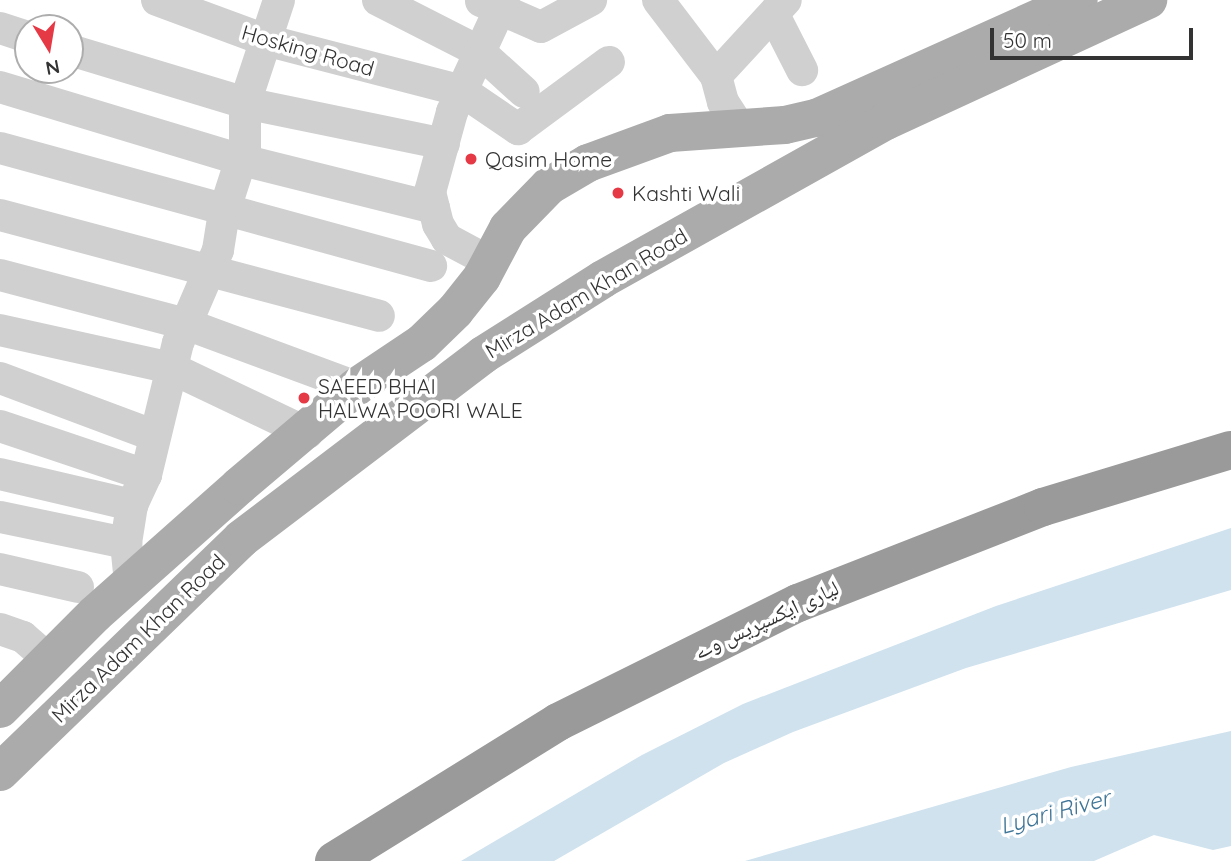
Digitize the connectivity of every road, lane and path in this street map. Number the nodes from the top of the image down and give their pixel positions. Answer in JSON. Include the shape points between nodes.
{"nodes":[{"id":1,"x":157,"y":0,"type":"edge"},
{"id":2,"x":279,"y":0,"type":"edge"},
{"id":3,"x":378,"y":0,"type":"edge"},
{"id":4,"x":591,"y":0,"type":"edge"},
{"id":5,"x":1148,"y":0,"type":"edge"},
{"id":6,"x":662,"y":1,"type":"edge"},
{"id":7,"x":1066,"y":2,"type":"edge"},
{"id":8,"x":494,"y":4,"type":"edge"},
{"id":9,"x":780,"y":7,"type":"edge"},
{"id":10,"x":265,"y":40,"type":"junction"},
{"id":11,"x":480,"y":52,"type":"junction"},
{"id":12,"x":84,"y":54,"type":"edge"},
{"id":13,"x":609,"y":62,"type":"dead end"},
{"id":14,"x":802,"y":70,"type":"dead end"},
{"id":15,"x":716,"y":76,"type":"junction"},
{"id":16,"x":0,"y":87,"type":"edge"},
{"id":17,"x":462,"y":91,"type":"junction"},
{"id":18,"x":524,"y":92,"type":"dead end"},
{"id":19,"x":245,"y":103,"type":"junction"},
{"id":20,"x":739,"y":127,"type":"junction"},
{"id":21,"x":444,"y":144,"type":"junction"},
{"id":22,"x":0,"y":148,"type":"edge"},
{"id":23,"x":238,"y":159,"type":"junction"},
{"id":24,"x":434,"y":208,"type":"junction"},
{"id":25,"x":224,"y":212,"type":"junction"},
{"id":26,"x":0,"y":215,"type":"edge"},
{"id":27,"x":490,"y":262,"type":"junction"},
{"id":28,"x":431,"y":266,"type":"dead end"},
{"id":29,"x":211,"y":273,"type":"junction"},
{"id":30,"x":0,"y":275,"type":"edge"},
{"id":31,"x":379,"y":316,"type":"dead end"},
{"id":32,"x":186,"y":324,"type":"junction"},
{"id":33,"x":0,"y":330,"type":"edge"},
{"id":34,"x":171,"y":368,"type":"junction"},
{"id":35,"x":0,"y":378,"type":"edge"},
{"id":36,"x":356,"y":387,"type":"junction"},
{"id":37,"x":0,"y":426,"type":"edge"},
{"id":38,"x":307,"y":433,"type":"junction"},
{"id":39,"x":155,"y":436,"type":"junction"},
{"id":40,"x":1231,"y":450,"type":"edge"},
{"id":41,"x":0,"y":474,"type":"edge"},
{"id":42,"x":146,"y":475,"type":"junction"},
{"id":43,"x":132,"y":505,"type":"junction"},
{"id":44,"x":0,"y":517,"type":"edge"},
{"id":45,"x":125,"y":543,"type":"junction"},
{"id":46,"x":0,"y":569,"type":"edge"},
{"id":47,"x":130,"y":583,"type":"junction"},
{"id":48,"x":78,"y":587,"type":"dead end"},
{"id":49,"x":0,"y":629,"type":"edge"},
{"id":50,"x":49,"y":660,"type":"junction"},
{"id":51,"x":0,"y":709,"type":"edge"},
{"id":52,"x":0,"y":772,"type":"edge"},
{"id":53,"x":334,"y":861,"type":"edge"}],
"edges":[{"from":1,"to":10,"type":"street","name":"Hosking Road"},
{"from":2,"to":10,"type":"street"},
{"from":3,"to":11,"type":"street"},
{"from":4,"to":8,"type":"street","via":[[541,27]]},
{"from":5,"to":52,"type":"main road","name":"Mirza Adam Khan Road","via":[[886,121],[603,279],[483,355],[241,539]]},
{"from":6,"to":15,"type":"street"},
{"from":7,"to":20,"type":"main road","name":"Mirza Adam Khan Road","via":[[816,118]]},
{"from":8,"to":11,"type":"street"},
{"from":9,"to":14,"type":"street"},
{"from":9,"to":15,"type":"street"},
{"from":10,"to":17,"type":"street","name":"Hosking Road"},
{"from":10,"to":19,"type":"street"},
{"from":11,"to":17,"type":"street"},
{"from":11,"to":18,"type":"street"},
{"from":12,"to":19,"type":"street"},
{"from":13,"to":17,"type":"street","name":"Hosking Road","via":[[518,129]]},
{"from":15,"to":20,"type":"street","via":[[723,102]]},
{"from":16,"to":23,"type":"street"},
{"from":17,"to":21,"type":"street"},
{"from":19,"to":21,"type":"street"},
{"from":19,"to":23,"type":"street","via":[[245,147]]},
{"from":20,"to":27,"type":"main road","name":"Mirza Adam Khan Road","via":[[670,132],[588,163],[549,186],[508,228]]},
{"from":21,"to":24,"type":"street","via":[[430,192]]},
{"from":22,"to":25,"type":"street"},
{"from":23,"to":24,"type":"street"},
{"from":23,"to":25,"type":"street"},
{"from":24,"to":27,"type":"street","via":[[447,239]]},
{"from":25,"to":28,"type":"street"},
{"from":25,"to":29,"type":"street"},
{"from":26,"to":29,"type":"street"},
{"from":27,"to":36,"type":"main road","name":"Mirza Adam Khan Road","via":[[455,311],[422,343]]},
{"from":29,"to":31,"type":"street"},
{"from":29,"to":32,"type":"street"},
{"from":30,"to":32,"type":"street"},
{"from":32,"to":34,"type":"street"},
{"from":32,"to":36,"type":"street"},
{"from":33,"to":34,"type":"street"},
{"from":34,"to":38,"type":"street"},
{"from":34,"to":39,"type":"street"},
{"from":35,"to":39,"type":"street"},
{"from":36,"to":38,"type":"main road","name":"Mirza Adam Khan Road"},
{"from":37,"to":42,"type":"street"},
{"from":38,"to":47,"type":"main road","name":"Mirza Adam Khan Road"},
{"from":39,"to":42,"type":"street"},
{"from":40,"to":53,"type":"highway","name":"لیاری ایکسپریس وے","via":[[1043,507],[786,608],[558,722]]},
{"from":41,"to":43,"type":"street"},
{"from":42,"to":43,"type":"street"},
{"from":43,"to":45,"type":"street"},
{"from":44,"to":45,"type":"street"},
{"from":45,"to":47,"type":"street"},
{"from":46,"to":48,"type":"street"},
{"from":47,"to":50,"type":"main road","name":"Mirza Adam Khan Road"},
{"from":49,"to":50,"type":"street","via":[[23,637]]},
{"from":50,"to":51,"type":"main road","name":"Mirza Adam Khan Road"}]}
